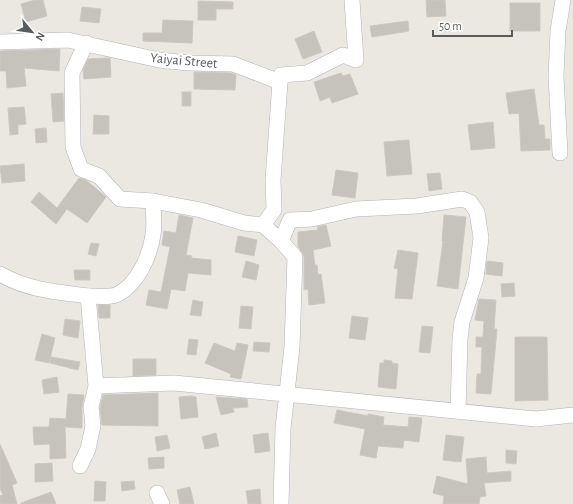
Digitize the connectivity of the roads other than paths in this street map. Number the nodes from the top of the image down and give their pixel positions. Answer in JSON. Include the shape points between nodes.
{"nodes":[{"id":1,"x":352,"y":0,"type":"edge"},
{"id":2,"x":563,"y":0,"type":"edge"},
{"id":3,"x":0,"y":42,"type":"edge"},
{"id":4,"x":86,"y":43,"type":"junction"},
{"id":5,"x":280,"y":82,"type":"junction"},
{"id":6,"x":560,"y":153,"type":"dead end"},
{"id":7,"x":153,"y":201,"type":"junction"},
{"id":8,"x":274,"y":210,"type":"junction"},
{"id":9,"x":290,"y":220,"type":"junction"},
{"id":10,"x":263,"y":224,"type":"junction"},
{"id":11,"x":281,"y":241,"type":"junction"},
{"id":12,"x":0,"y":274,"type":"edge"},
{"id":13,"x":88,"y":296,"type":"junction"},
{"id":14,"x":96,"y":386,"type":"junction"},
{"id":15,"x":288,"y":395,"type":"junction"},
{"id":16,"x":458,"y":411,"type":"junction"},
{"id":17,"x":573,"y":415,"type":"edge"},
{"id":18,"x":80,"y":466,"type":"dead end"},
{"id":19,"x":281,"y":504,"type":"edge"}],
"edges":[{"from":1,"to":5,"type":"street","via":[[356,60],[343,55],[308,73],[281,75]]},
{"from":2,"to":6,"type":"street","via":[[558,31],[556,76]]},
{"from":3,"to":4,"type":"street","name":"Yaiyai Street","via":[[68,40]]},
{"from":4,"to":5,"type":"street","name":"Yaiyai Street","via":[[159,60],[233,64]]},
{"from":4,"to":7,"type":"street","via":[[72,72],[74,147],[81,168],[99,176],[120,199]]},
{"from":5,"to":8,"type":"street","via":[[272,180]]},
{"from":7,"to":10,"type":"street","via":[[201,210],[244,223]]},
{"from":7,"to":13,"type":"street","via":[[153,234],[138,275],[117,295]]},
{"from":8,"to":9,"type":"street"},
{"from":8,"to":10,"type":"street"},
{"from":9,"to":11,"type":"street"},
{"from":9,"to":16,"type":"street","via":[[462,199],[470,202],[477,212],[481,238],[476,278],[462,322]]},
{"from":10,"to":11,"type":"street"},
{"from":11,"to":15,"type":"street","via":[[295,257]]},
{"from":12,"to":13,"type":"street","via":[[13,282],[37,289]]},
{"from":13,"to":14,"type":"street"},
{"from":14,"to":15,"type":"street","via":[[174,383]]},
{"from":14,"to":18,"type":"street","via":[[91,407],[92,426],[88,449]]},
{"from":15,"to":16,"type":"street"},
{"from":15,"to":19,"type":"street","via":[[283,428]]},
{"from":16,"to":17,"type":"street","via":[[536,419]]}]}
